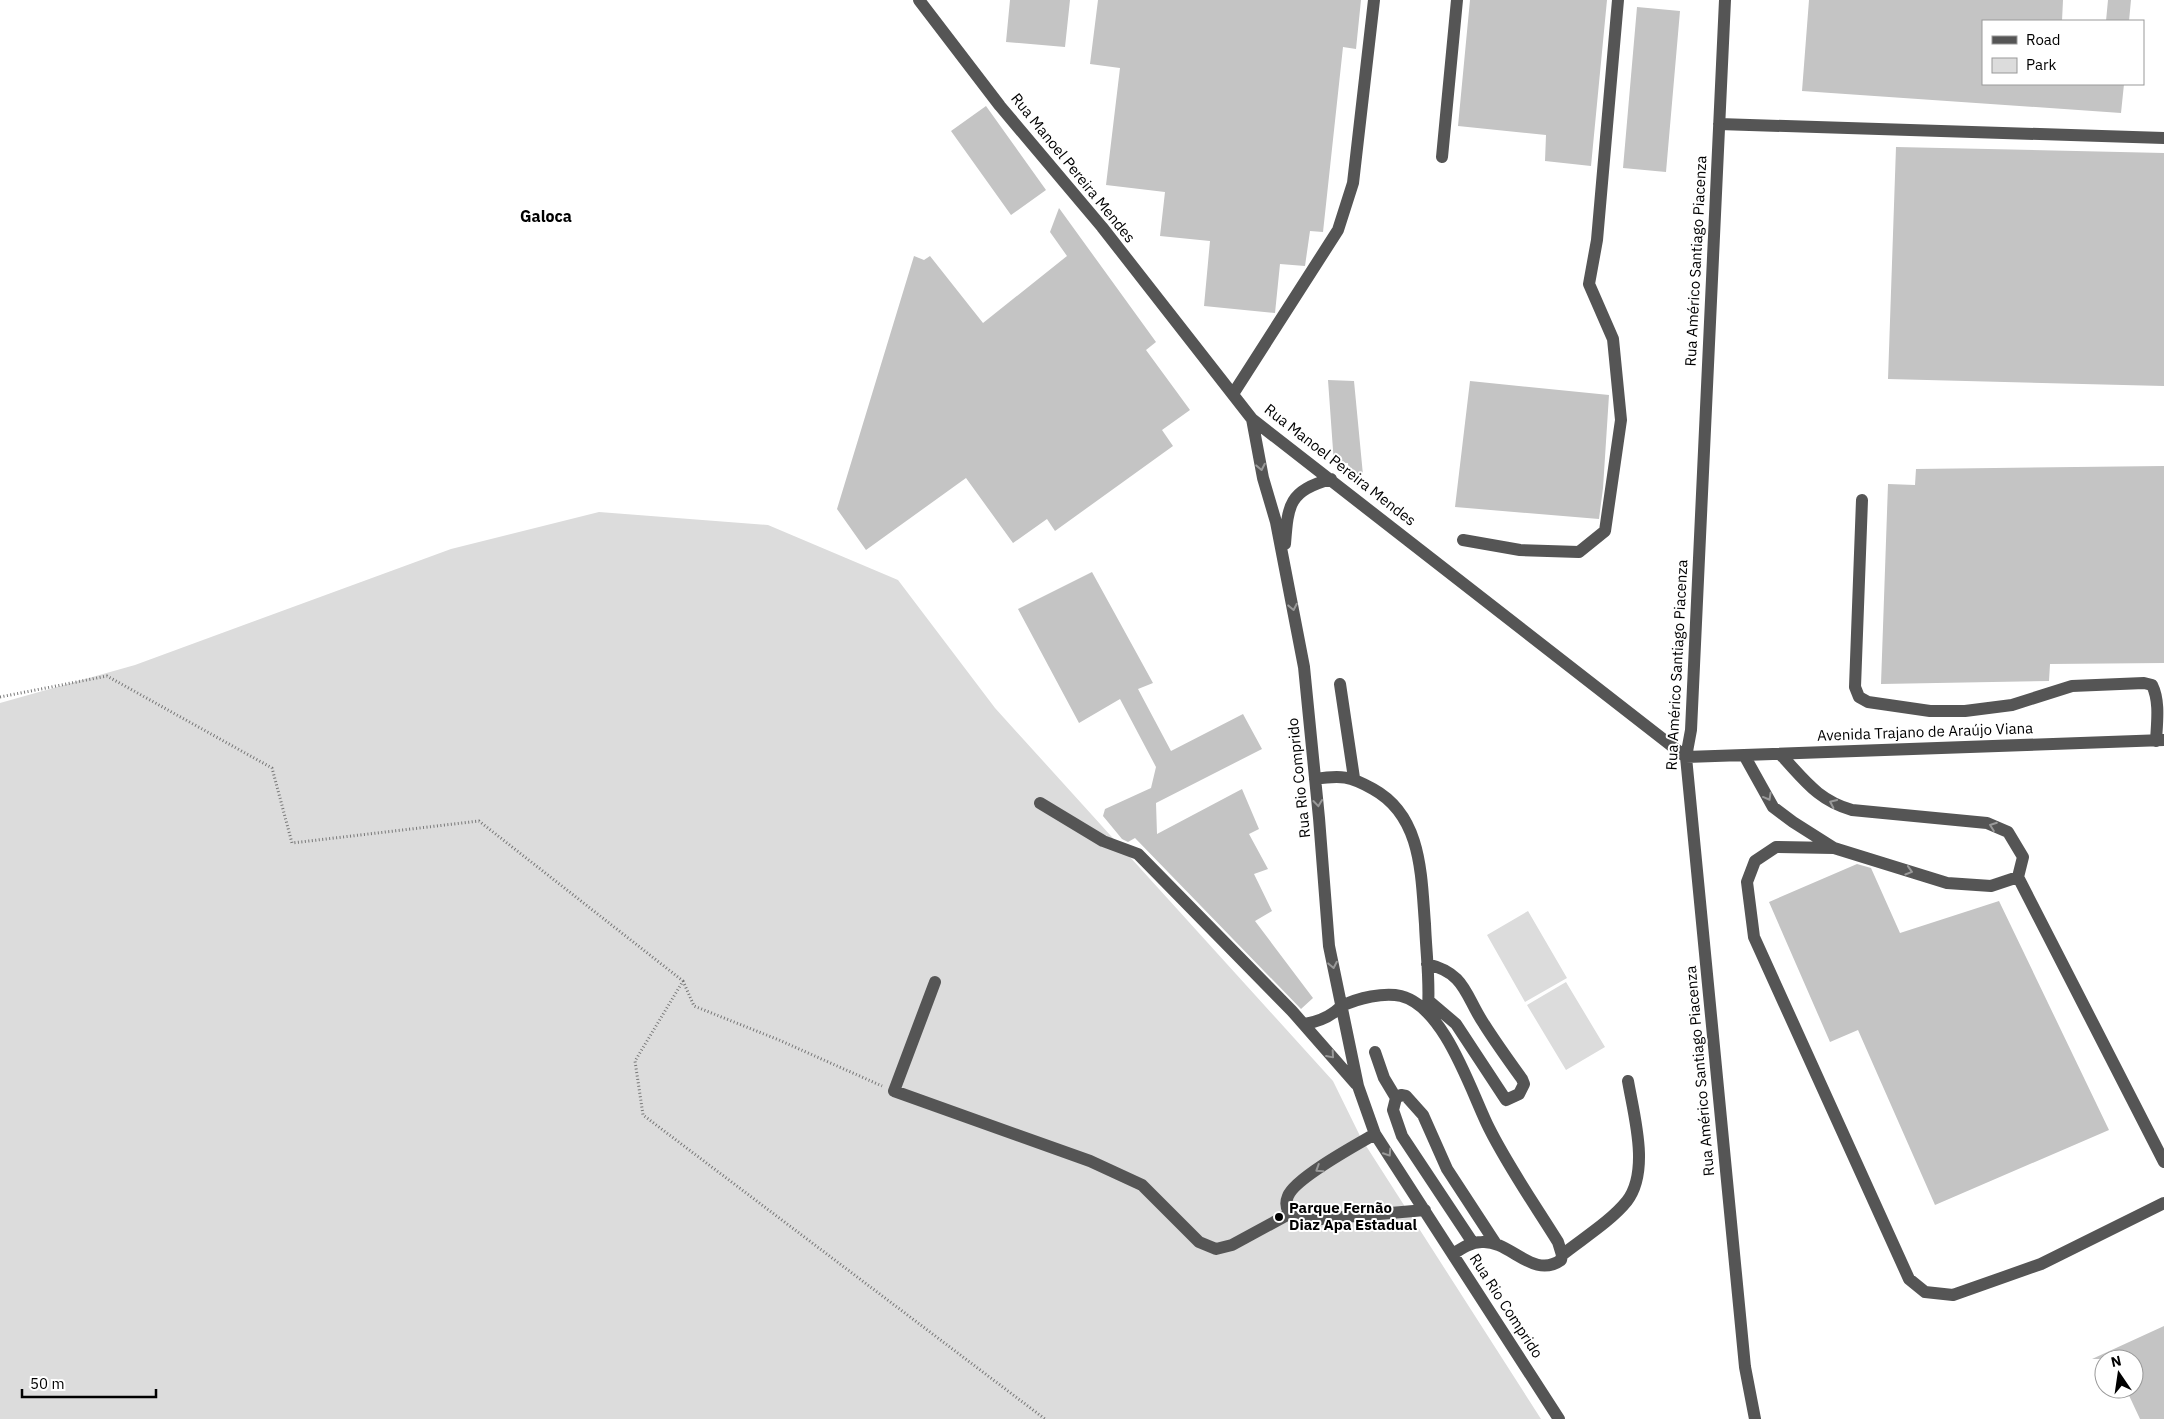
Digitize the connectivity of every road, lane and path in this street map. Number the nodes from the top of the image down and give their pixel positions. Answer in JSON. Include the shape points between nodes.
{"nodes":[{"id":1,"x":919,"y":0,"type":"edge"},
{"id":2,"x":1374,"y":0,"type":"edge"},
{"id":3,"x":1457,"y":0,"type":"edge"},
{"id":4,"x":1618,"y":0,"type":"edge"},
{"id":5,"x":1725,"y":0,"type":"edge"},
{"id":6,"x":1719,"y":124,"type":"junction"},
{"id":7,"x":2164,"y":138,"type":"edge"},
{"id":8,"x":1442,"y":157,"type":"dead end"},
{"id":9,"x":1233,"y":394,"type":"junction"},
{"id":10,"x":1252,"y":419,"type":"junction"},
{"id":11,"x":1331,"y":479,"type":"junction"},
{"id":12,"x":1862,"y":500,"type":"dead end"},
{"id":13,"x":1463,"y":540,"type":"dead end"},
{"id":14,"x":1283,"y":560,"type":"junction"},
{"id":15,"x":1340,"y":684,"type":"dead end"},
{"id":16,"x":0,"y":697,"type":"edge"},
{"id":17,"x":2160,"y":740,"type":"edge"},
{"id":18,"x":1780,"y":754,"type":"junction"},
{"id":19,"x":1744,"y":755,"type":"junction"},
{"id":20,"x":1686,"y":757,"type":"junction"},
{"id":21,"x":1354,"y":778,"type":"junction"},
{"id":22,"x":1315,"y":779,"type":"junction"},
{"id":23,"x":1040,"y":803,"type":"dead end"},
{"id":24,"x":1834,"y":848,"type":"junction"},
{"id":25,"x":2018,"y":877,"type":"junction"},
{"id":26,"x":1427,"y":964,"type":"junction"},
{"id":27,"x":682,"y":981,"type":"junction"},
{"id":28,"x":935,"y":982,"type":"dead end"},
{"id":29,"x":1429,"y":1000,"type":"junction"},
{"id":30,"x":1341,"y":1006,"type":"junction"},
{"id":31,"x":1428,"y":1014,"type":"junction"},
{"id":32,"x":1305,"y":1024,"type":"junction"},
{"id":33,"x":1375,"y":1052,"type":"dead end"},
{"id":34,"x":1628,"y":1081,"type":"dead end"},
{"id":35,"x":1358,"y":1086,"type":"junction"},
{"id":36,"x":894,"y":1091,"type":"junction"},
{"id":37,"x":1396,"y":1098,"type":"junction"},
{"id":38,"x":1375,"y":1134,"type":"junction"},
{"id":39,"x":2164,"y":1162,"type":"edge"},
{"id":40,"x":2164,"y":1203,"type":"edge"},
{"id":41,"x":1425,"y":1210,"type":"junction"},
{"id":42,"x":1289,"y":1214,"type":"junction"},
{"id":43,"x":1473,"y":1243,"type":"junction"},
{"id":44,"x":1496,"y":1244,"type":"junction"},
{"id":45,"x":1453,"y":1254,"type":"junction"},
{"id":46,"x":1562,"y":1255,"type":"junction"},
{"id":47,"x":1045,"y":1419,"type":"edge"},
{"id":48,"x":1559,"y":1419,"type":"edge"},
{"id":49,"x":1755,"y":1419,"type":"edge"}],
"edges":[{"from":1,"to":9,"type":"street","name":"Rua Manoel Pereira Mendes","via":[[1000,106],[1102,227]]},
{"from":2,"to":9,"type":"street","via":[[1353,183],[1338,230]]},
{"from":3,"to":8,"type":"street"},
{"from":4,"to":13,"type":"street","via":[[1597,240],[1589,284],[1613,340],[1621,420],[1605,531],[1579,552],[1520,550]]},
{"from":5,"to":6,"type":"street","name":"Rua Américo Santiago Piacenza"},
{"from":6,"to":7,"type":"street"},
{"from":6,"to":20,"type":"street","name":"Rua Américo Santiago Piacenza","via":[[1691,730]]},
{"from":9,"to":10,"type":"street","name":"Rua Manoel Pereira Mendes"},
{"from":10,"to":11,"type":"street","name":"Rua Manoel Pereira Mendes"},
{"from":10,"to":14,"type":"street","name":"Rua Rio Comprido","one_way":true},
{"from":11,"to":14,"type":"street","via":[[1301,490],[1291,504]]},
{"from":11,"to":20,"type":"street","name":"Rua Manoel Pereira Mendes"},
{"from":12,"to":17,"type":"street","via":[[1855,688],[1859,697],[1868,702],[1930,711],[1965,711],[2012,705],[2072,686],[2144,683],[2152,685],[2155,691]]},
{"from":14,"to":22,"type":"street","name":"Rua Rio Comprido","one_way":true,"via":[[1304,667]]},
{"from":15,"to":21,"type":"street"},
{"from":16,"to":27,"type":"path","via":[[107,676],[272,768],[292,843],[480,821]]},
{"from":17,"to":18,"type":"street","name":"Avenida Trajano de Araújo Viana"},
{"from":18,"to":19,"type":"street","name":"Avenida Trajano de Araújo Viana"},
{"from":25,"to":18,"type":"street","one_way":true,"via":[[2023,857],[2008,832],[1987,823],[1852,810],[1834,805],[1819,796]]},
{"from":19,"to":20,"type":"street","name":"Avenida Trajano de Araújo Viana"},
{"from":19,"to":24,"type":"street","one_way":true,"via":[[1773,806]]},
{"from":20,"to":49,"type":"street","name":"Rua Américo Santiago Piacenza","via":[[1745,1368]]},
{"from":21,"to":22,"type":"street"},
{"from":21,"to":26,"type":"street","via":[[1384,795],[1402,813],[1412,832],[1421,866]]},
{"from":22,"to":30,"type":"street","name":"Rua Rio Comprido","one_way":true,"via":[[1329,946]]},
{"from":23,"to":32,"type":"street","via":[[1103,841],[1138,854]]},
{"from":24,"to":25,"type":"street","one_way":true,"via":[[1947,883],[1992,886]]},
{"from":24,"to":40,"type":"street","via":[[1776,847],[1755,861],[1747,882],[1754,937],[1909,1278],[1925,1292],[1952,1295],[2041,1264]]},
{"from":25,"to":39,"type":"street"},
{"from":26,"to":29,"type":"street"},
{"from":26,"to":29,"type":"street","via":[[1450,973],[1462,985],[1482,1022],[1522,1079],[1524,1084],[1519,1094],[1506,1100],[1456,1024]]},
{"from":27,"to":36,"type":"path","via":[[694,1006]]},
{"from":27,"to":47,"type":"path","via":[[635,1060],[643,1116]]},
{"from":28,"to":36,"type":"street"},
{"from":29,"to":31,"type":"street"},
{"from":30,"to":31,"type":"street","via":[[1377,996],[1401,996],[1418,1004]]},
{"from":30,"to":32,"type":"street"},
{"from":30,"to":35,"type":"street","name":"Rua Rio Comprido"},
{"from":31,"to":46,"type":"street","via":[[1448,1040],[1489,1129],[1558,1242]]},
{"from":32,"to":35,"type":"street","one_way":true},
{"from":33,"to":37,"type":"street","via":[[1384,1078]]},
{"from":34,"to":46,"type":"street","via":[[1637,1137],[1639,1173],[1634,1187],[1620,1208]]},
{"from":35,"to":38,"type":"street","name":"Rua Rio Comprido"},
{"from":36,"to":42,"type":"street","via":[[1090,1161],[1142,1185],[1199,1242],[1216,1249],[1232,1245]]},
{"from":37,"to":43,"type":"street","via":[[1393,1110],[1402,1136]]},
{"from":37,"to":44,"type":"street","via":[[1406,1096],[1423,1114],[1448,1169]]},
{"from":38,"to":41,"type":"street","name":"Rua Rio Comprido","one_way":true},
{"from":38,"to":42,"type":"street","one_way":true,"via":[[1313,1172],[1288,1195],[1286,1205]]},
{"from":41,"to":42,"type":"street","via":[[1299,1221]]},
{"from":41,"to":45,"type":"street","name":"Rua Rio Comprido"},
{"from":43,"to":44,"type":"street"},
{"from":43,"to":45,"type":"street"},
{"from":44,"to":46,"type":"street","via":[[1540,1266],[1556,1264]]},
{"from":45,"to":48,"type":"street","name":"Rua Rio Comprido"}]}
